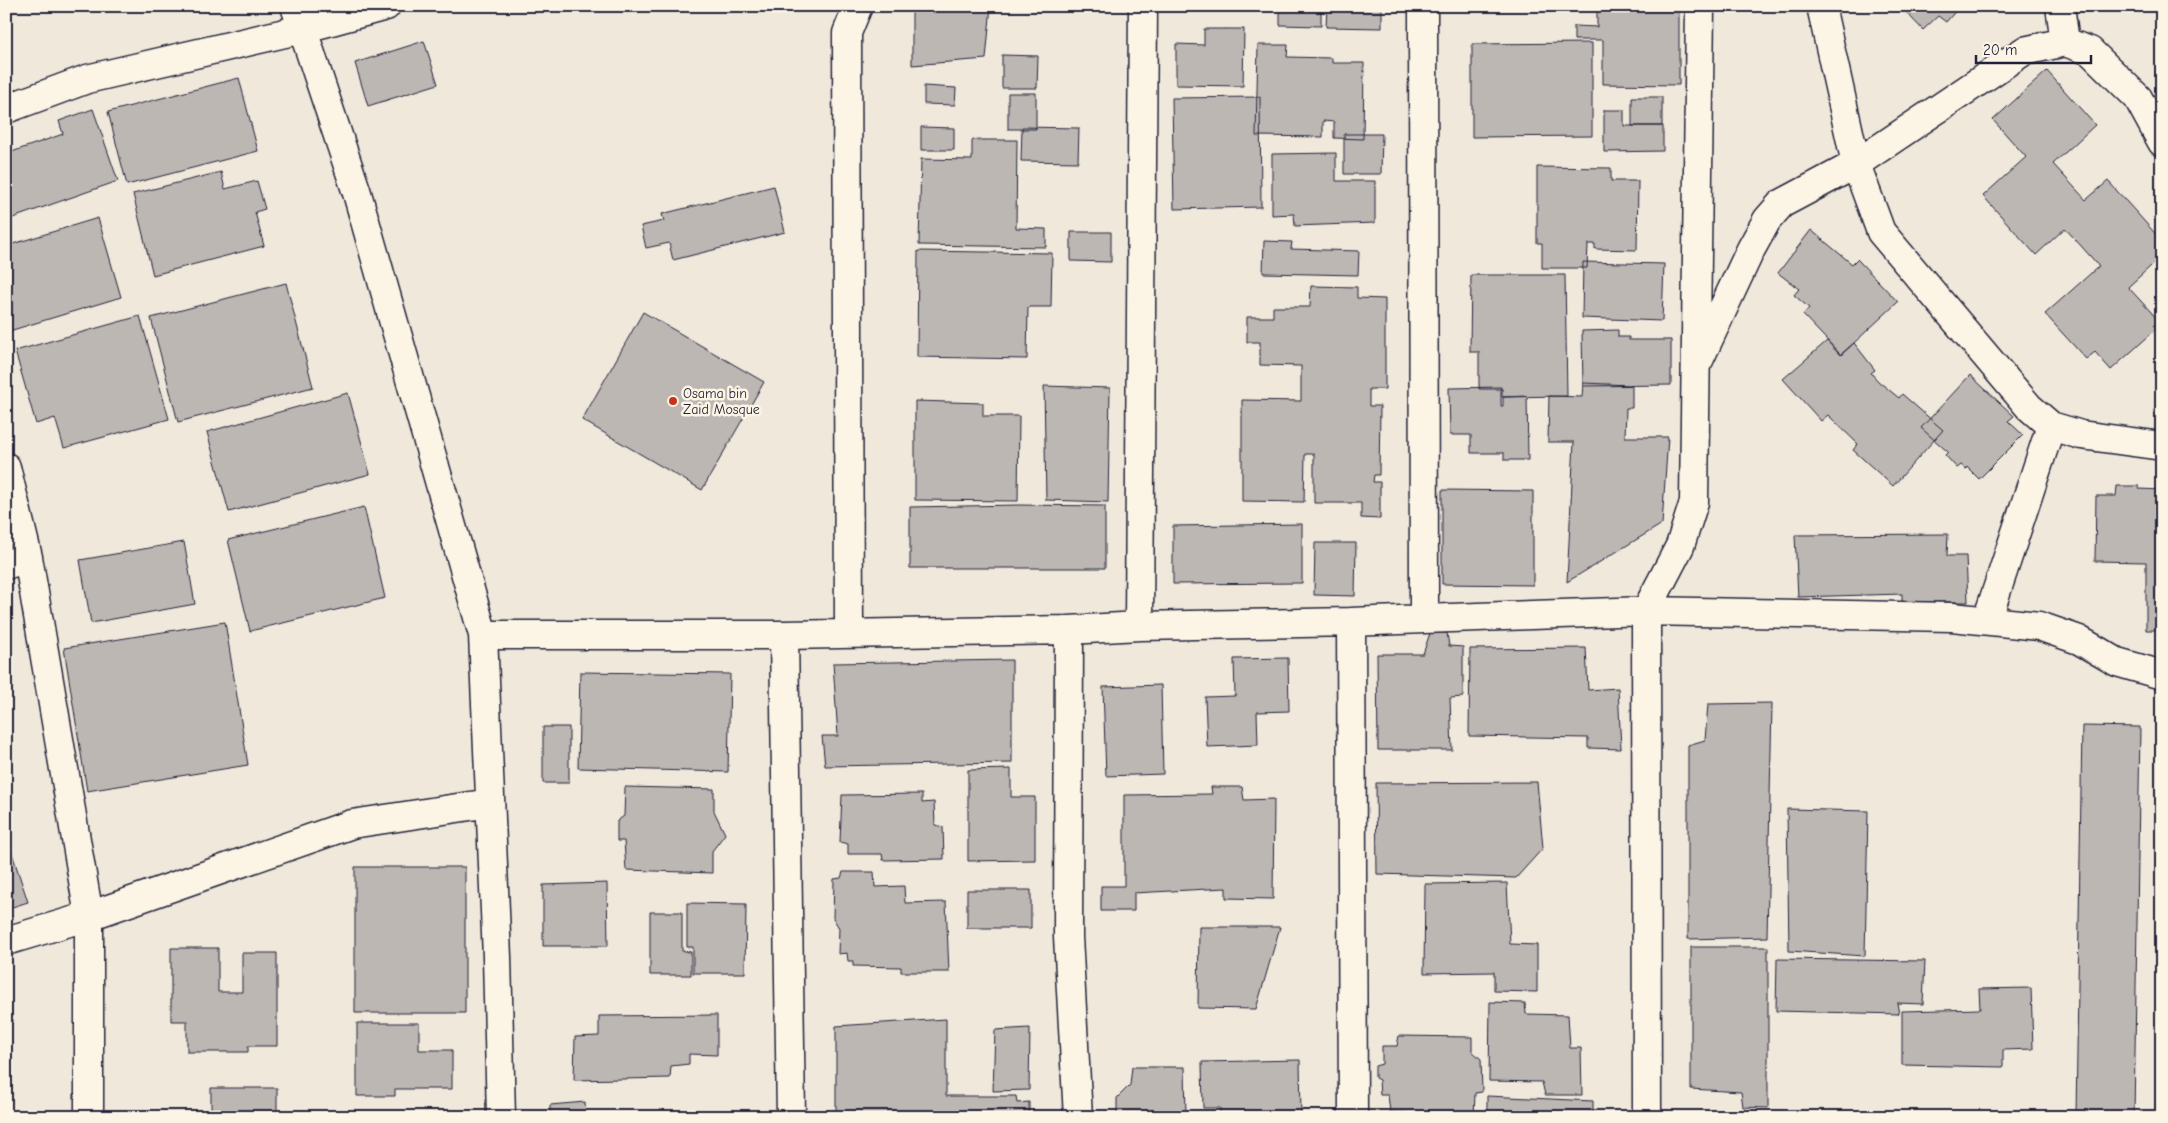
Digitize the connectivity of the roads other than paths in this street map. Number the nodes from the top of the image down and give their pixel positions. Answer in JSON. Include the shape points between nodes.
{"nodes":[{"id":1,"x":386,"y":6,"type":"edge"},
{"id":2,"x":858,"y":6,"type":"edge"},
{"id":3,"x":1143,"y":6,"type":"edge"},
{"id":4,"x":1423,"y":6,"type":"edge"},
{"id":5,"x":1700,"y":6,"type":"edge"},
{"id":6,"x":1822,"y":6,"type":"edge"},
{"id":7,"x":2060,"y":6,"type":"edge"},
{"id":8,"x":299,"y":18,"type":"edge"},
{"id":9,"x":2065,"y":42,"type":"junction"},
{"id":10,"x":6,"y":109,"type":"edge"},
{"id":11,"x":2162,"y":142,"type":"edge"},
{"id":12,"x":1856,"y":164,"type":"junction"},
{"id":13,"x":1696,"y":367,"type":"junction"},
{"id":14,"x":2051,"y":426,"type":"junction"},
{"id":15,"x":2162,"y":446,"type":"edge"},
{"id":16,"x":6,"y":467,"type":"edge"},
{"id":17,"x":17,"y":561,"type":"edge"},
{"id":18,"x":1646,"y":611,"type":"junction"},
{"id":19,"x":1424,"y":619,"type":"junction"},
{"id":20,"x":1987,"y":620,"type":"junction"},
{"id":21,"x":1351,"y":622,"type":"junction"},
{"id":22,"x":1139,"y":626,"type":"junction"},
{"id":23,"x":1069,"y":630,"type":"junction"},
{"id":24,"x":849,"y":632,"type":"junction"},
{"id":25,"x":482,"y":635,"type":"junction"},
{"id":26,"x":784,"y":635,"type":"junction"},
{"id":27,"x":2162,"y":675,"type":"edge"},
{"id":28,"x":490,"y":803,"type":"junction"},
{"id":29,"x":89,"y":916,"type":"junction"},
{"id":30,"x":6,"y":940,"type":"edge"},
{"id":31,"x":89,"y":1117,"type":"edge"},
{"id":32,"x":501,"y":1117,"type":"edge"},
{"id":33,"x":791,"y":1117,"type":"edge"},
{"id":34,"x":1078,"y":1117,"type":"edge"},
{"id":35,"x":1353,"y":1117,"type":"edge"},
{"id":36,"x":1647,"y":1117,"type":"edge"}],
"edges":[{"from":1,"to":8,"type":"street"},
{"from":2,"to":24,"type":"street","via":[[847,32]]},
{"from":3,"to":22,"type":"street"},
{"from":4,"to":19,"type":"street"},
{"from":5,"to":13,"type":"street"},
{"from":6,"to":12,"type":"street"},
{"from":7,"to":9,"type":"street"},
{"from":8,"to":10,"type":"street","via":[[87,80]]},
{"from":8,"to":25,"type":"street","via":[[357,193]]},
{"from":9,"to":11,"type":"street","via":[[2090,51],[2138,98]]},
{"from":9,"to":12,"type":"street","via":[[2024,51]]},
{"from":12,"to":13,"type":"street","via":[[1780,204],[1766,220]]},
{"from":12,"to":14,"type":"street","via":[[1881,232],[2029,407]]},
{"from":13,"to":18,"type":"street","via":[[1694,502],[1680,546]]},
{"from":14,"to":15,"type":"street","via":[[2081,435]]},
{"from":14,"to":20,"type":"street"},
{"from":16,"to":17,"type":"street"},
{"from":17,"to":29,"type":"street"},
{"from":18,"to":19,"type":"street"},
{"from":18,"to":20,"type":"street"},
{"from":18,"to":36,"type":"street"},
{"from":19,"to":21,"type":"street"},
{"from":20,"to":27,"type":"street","via":[[2039,626],[2079,640],[2117,662]]},
{"from":21,"to":22,"type":"street"},
{"from":21,"to":35,"type":"street"},
{"from":22,"to":23,"type":"street"},
{"from":23,"to":24,"type":"street"},
{"from":23,"to":34,"type":"street","via":[[1068,937]]},
{"from":24,"to":26,"type":"street"},
{"from":25,"to":26,"type":"street"},
{"from":25,"to":28,"type":"street"},
{"from":26,"to":33,"type":"street"},
{"from":28,"to":29,"type":"street","via":[[352,824]]},
{"from":28,"to":32,"type":"street"},
{"from":29,"to":30,"type":"street"},
{"from":29,"to":31,"type":"street"}]}
